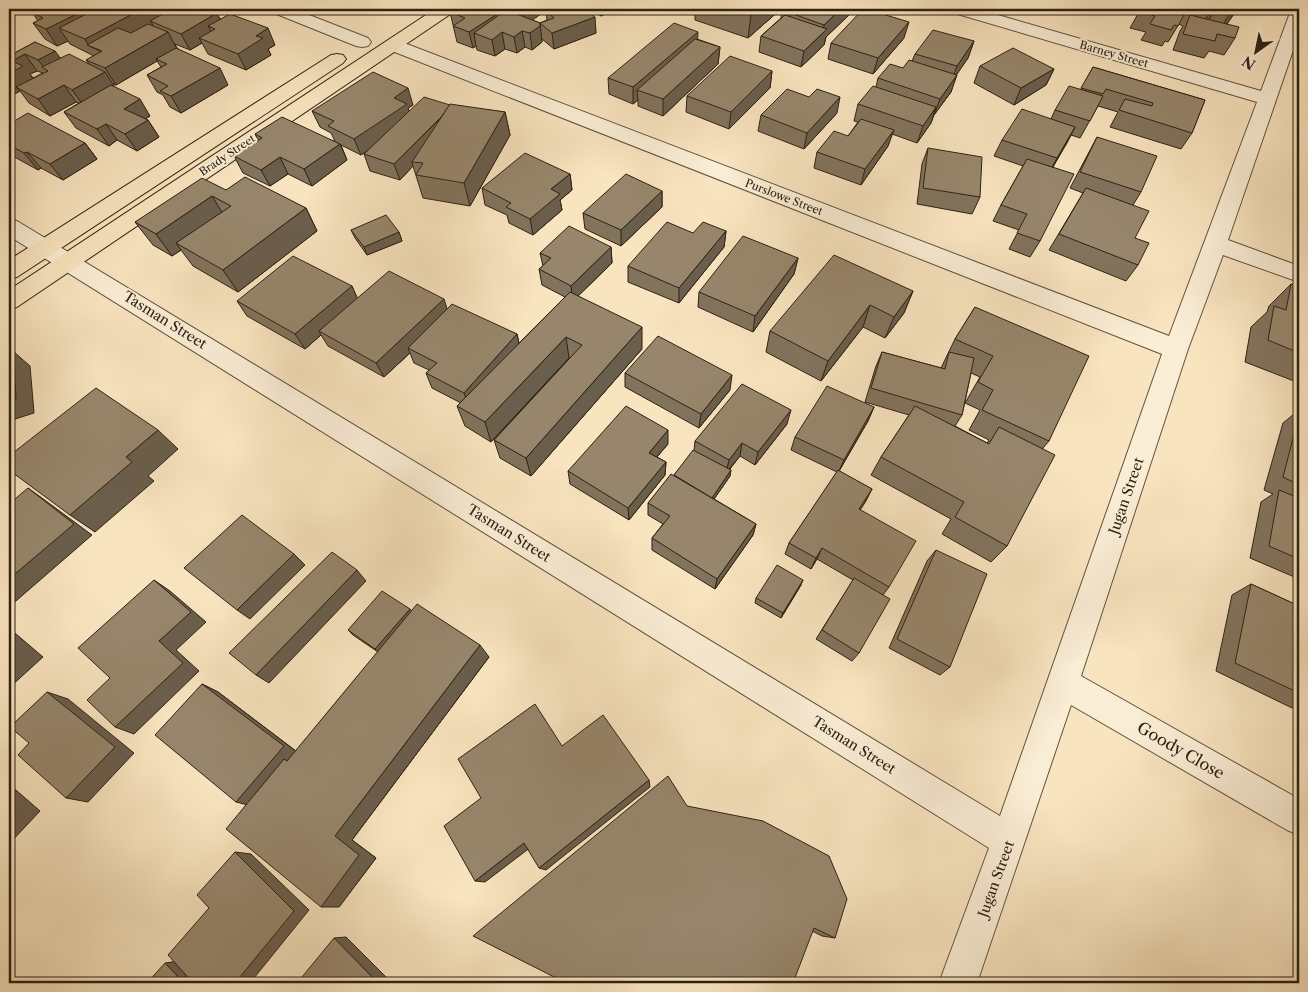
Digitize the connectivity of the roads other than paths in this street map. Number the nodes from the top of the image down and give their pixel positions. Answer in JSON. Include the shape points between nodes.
{"nodes":[{"id":1,"x":280,"y":9,"type":"edge"},
{"id":2,"x":414,"y":9,"type":"edge"},
{"id":3,"x":446,"y":9,"type":"edge"},
{"id":4,"x":960,"y":9,"type":"edge"},
{"id":5,"x":1299,"y":10,"type":"edge"},
{"id":6,"x":379,"y":37,"type":"junction"},
{"id":7,"x":1267,"y":99,"type":"junction"},
{"id":8,"x":9,"y":226,"type":"edge"},
{"id":9,"x":1216,"y":244,"type":"junction"},
{"id":10,"x":45,"y":248,"type":"junction"},
{"id":11,"x":69,"y":262,"type":"junction"},
{"id":12,"x":9,"y":271,"type":"edge"},
{"id":13,"x":1299,"y":274,"type":"edge"},
{"id":14,"x":9,"y":301,"type":"edge"},
{"id":15,"x":1176,"y":349,"type":"junction"},
{"id":16,"x":1063,"y":683,"type":"junction"},
{"id":17,"x":1299,"y":818,"type":"edge"},
{"id":18,"x":1009,"y":841,"type":"junction"},
{"id":19,"x":958,"y":983,"type":"edge"}],
"edges":[{"from":1,"to":6,"type":"street","name":"Purslowe Street"},
{"from":2,"to":6,"type":"main road","name":"Brady Street"},
{"from":3,"to":6,"type":"main road","name":"Brady Street"},
{"from":4,"to":7,"type":"street","name":"Barney Street"},
{"from":5,"to":7,"type":"street","name":"Jugan Street"},
{"from":6,"to":10,"type":"main road","name":"Brady Street"},
{"from":6,"to":11,"type":"main road","name":"Brady Street"},
{"from":6,"to":15,"type":"street","name":"Purslowe Street"},
{"from":7,"to":9,"type":"street","name":"Jugan Street"},
{"from":8,"to":10,"type":"street","name":"Tasman Street"},
{"from":9,"to":13,"type":"street"},
{"from":9,"to":15,"type":"street","name":"Jugan Street"},
{"from":10,"to":11,"type":"street","name":"Tasman Street"},
{"from":10,"to":12,"type":"main road","name":"Brady Street"},
{"from":11,"to":14,"type":"main road","name":"Brady Street"},
{"from":11,"to":18,"type":"street","name":"Tasman Street"},
{"from":15,"to":16,"type":"street","name":"Jugan Street"},
{"from":16,"to":17,"type":"street","name":"Goody Close"},
{"from":16,"to":18,"type":"street","name":"Jugan Street"},
{"from":18,"to":19,"type":"street","name":"Jugan Street"}]}
